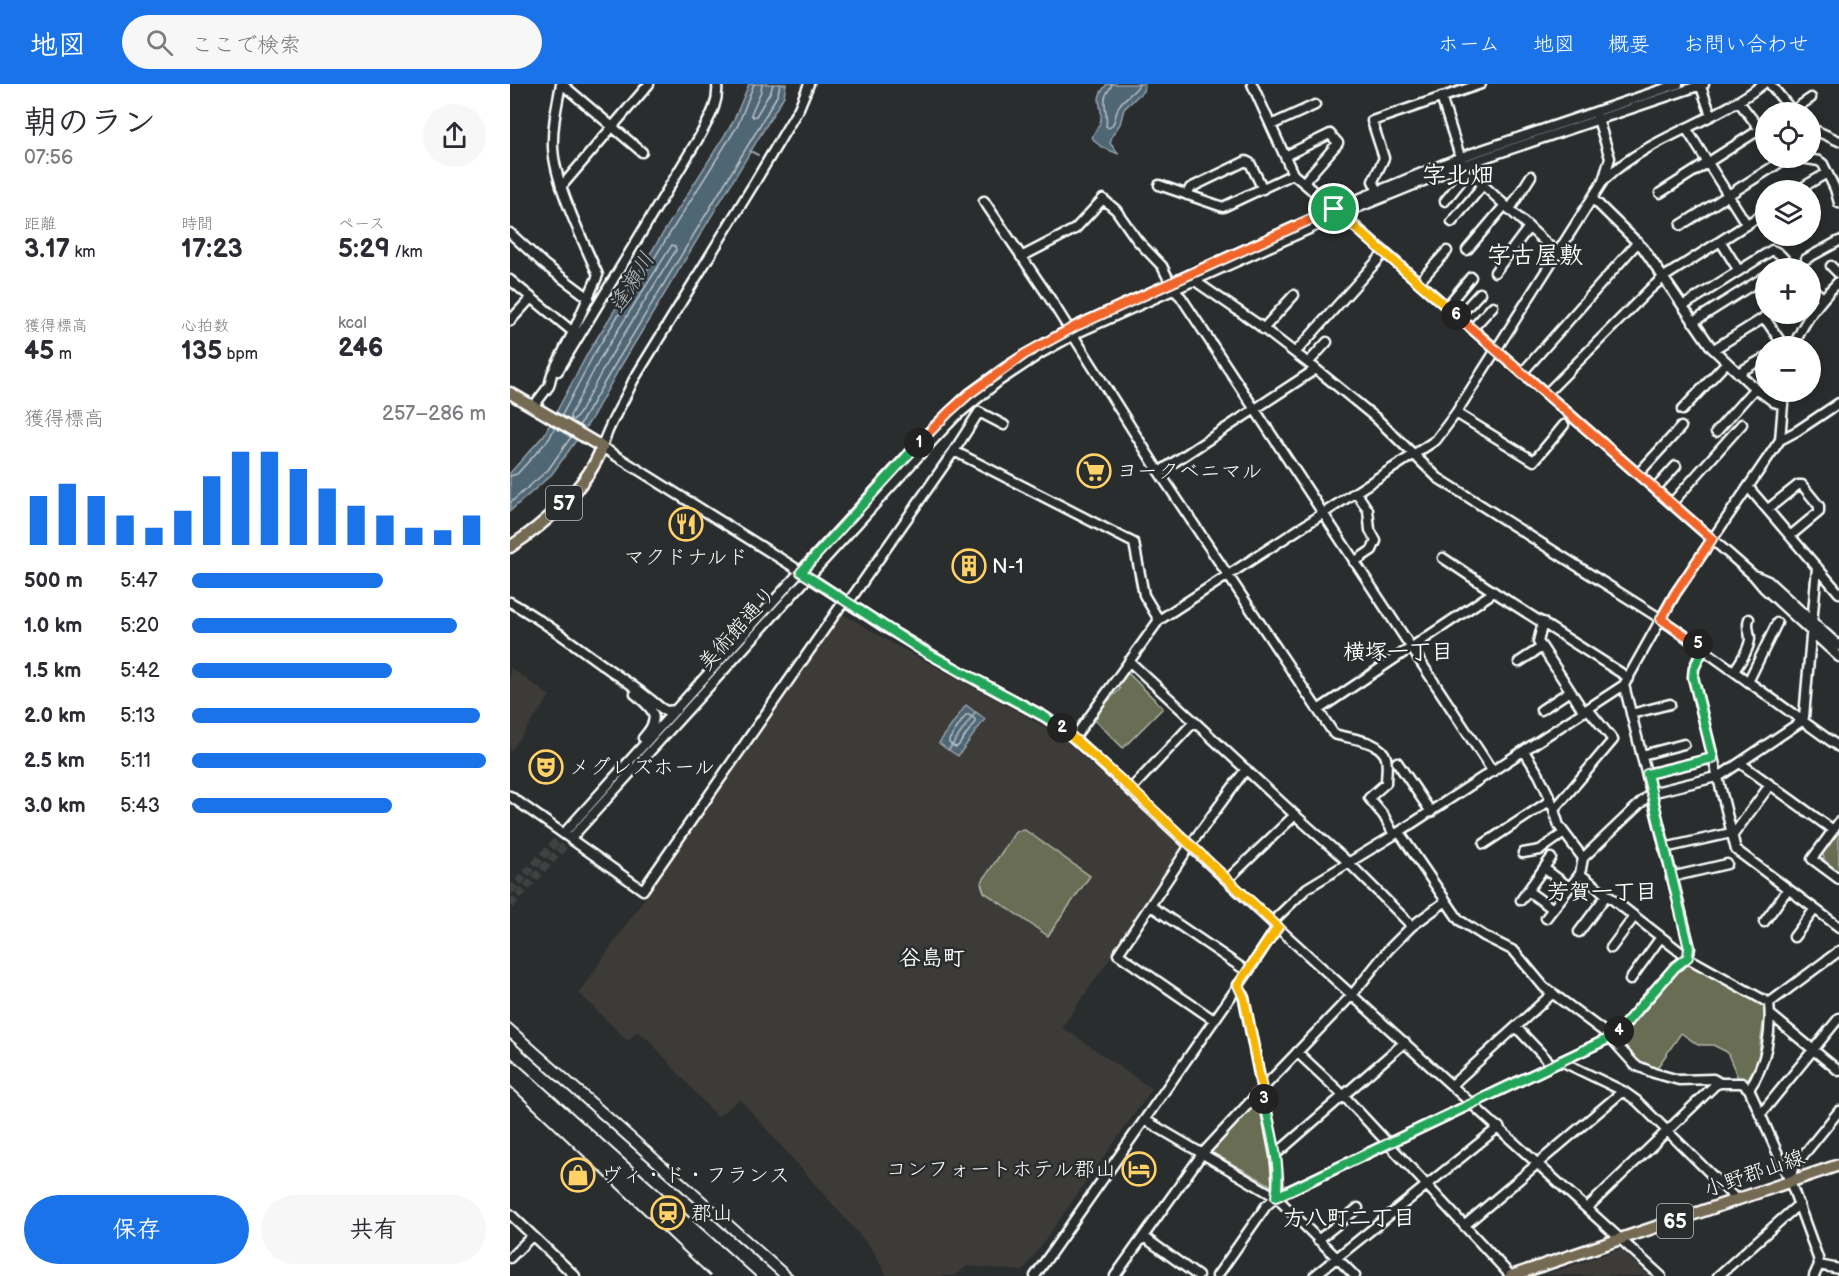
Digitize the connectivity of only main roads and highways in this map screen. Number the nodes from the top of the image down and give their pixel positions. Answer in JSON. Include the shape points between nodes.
{"nodes":[{"id":1,"x":510,"y":393,"type":"edge"},
{"id":2,"x":510,"y":547,"type":"edge"},
{"id":3,"x":1839,"y":1165,"type":"edge"},
{"id":4,"x":1511,"y":1276,"type":"edge"}],
"edges":[{"from":1,"to":2,"type":"main road","number":"57","via":[[600,445],[594,466],[563,504]]},
{"from":3,"to":4,"type":"main road","name":"小野郡山線","number":"65"}]}
